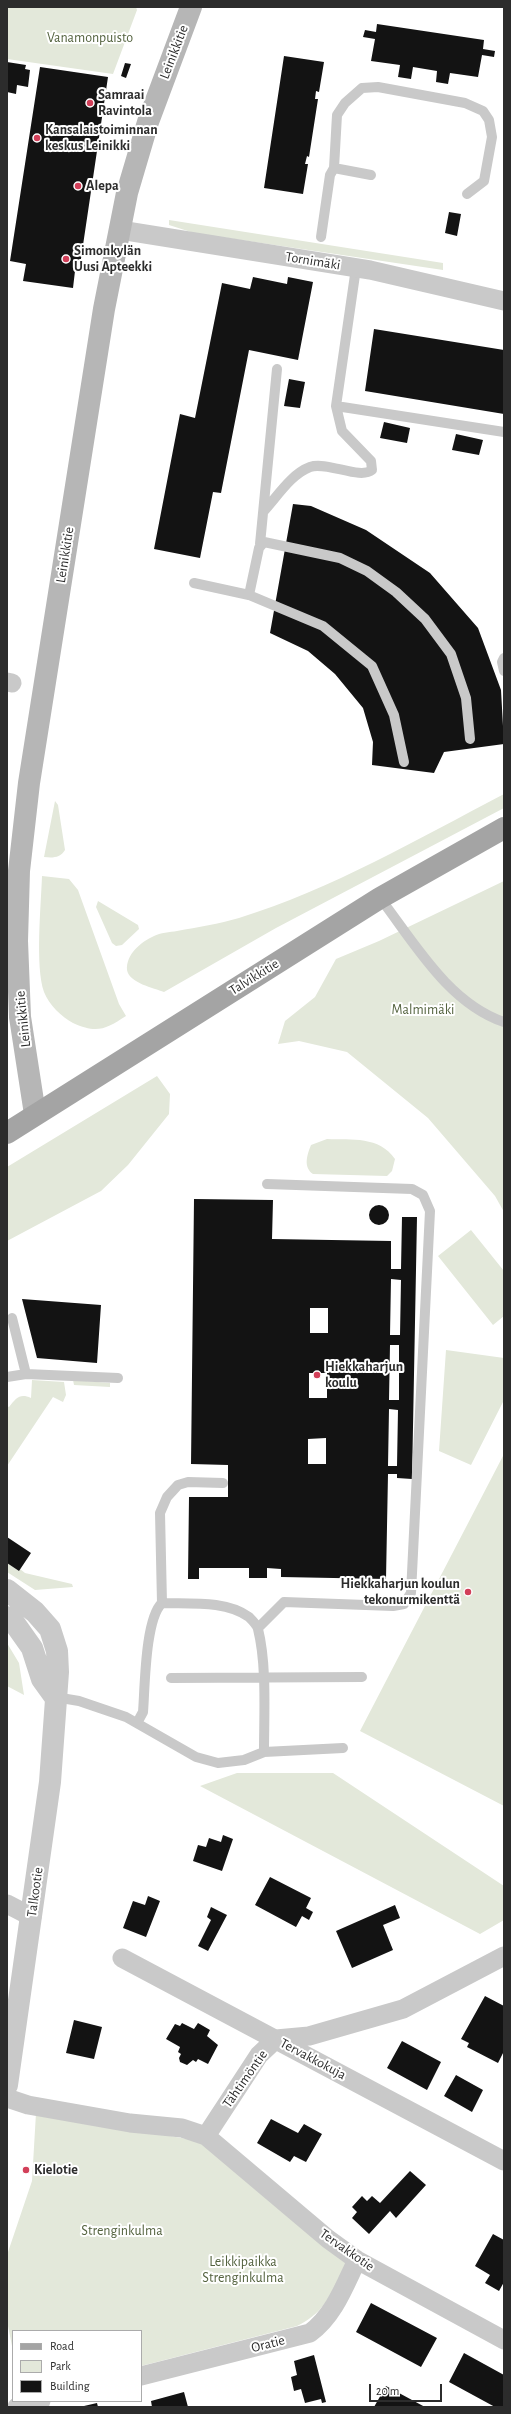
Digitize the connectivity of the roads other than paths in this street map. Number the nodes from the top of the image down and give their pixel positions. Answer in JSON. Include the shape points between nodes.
{"nodes":[{"id":1,"x":191,"y":7,"type":"edge"},
{"id":2,"x":334,"y":168,"type":"junction"},
{"id":3,"x":371,"y":175,"type":"dead end"},
{"id":4,"x":468,"y":194,"type":"dead end"},
{"id":5,"x":120,"y":230,"type":"junction"},
{"id":6,"x":321,"y":237,"type":"dead end"},
{"id":7,"x":356,"y":268,"type":"junction"},
{"id":8,"x":504,"y":301,"type":"edge"},
{"id":9,"x":277,"y":369,"type":"dead end"},
{"id":10,"x":336,"y":406,"type":"junction"},
{"id":11,"x":504,"y":432,"type":"edge"},
{"id":12,"x":263,"y":512,"type":"junction"},
{"id":13,"x":260,"y":544,"type":"junction"},
{"id":14,"x":194,"y":583,"type":"dead end"},
{"id":15,"x":249,"y":595,"type":"junction"},
{"id":16,"x":504,"y":658,"type":"edge"},
{"id":17,"x":504,"y":671,"type":"edge"},
{"id":18,"x":470,"y":739,"type":"dead end"},
{"id":19,"x":404,"y":762,"type":"dead end"},
{"id":20,"x":504,"y":828,"type":"edge"},
{"id":21,"x":380,"y":898,"type":"junction"},
{"id":22,"x":504,"y":1022,"type":"edge"},
{"id":23,"x":35,"y":1114,"type":"junction"},
{"id":24,"x":7,"y":1133,"type":"edge"},
{"id":25,"x":267,"y":1184,"type":"dead end"},
{"id":26,"x":12,"y":1318,"type":"dead end"},
{"id":27,"x":26,"y":1374,"type":"junction"},
{"id":28,"x":7,"y":1377,"type":"edge"},
{"id":29,"x":118,"y":1378,"type":"dead end"},
{"id":30,"x":223,"y":1483,"type":"dead end"},
{"id":31,"x":7,"y":1590,"type":"edge"},
{"id":32,"x":162,"y":1603,"type":"junction"},
{"id":33,"x":7,"y":1617,"type":"edge"},
{"id":34,"x":258,"y":1628,"type":"junction"},
{"id":35,"x":263,"y":1677,"type":"junction"},
{"id":36,"x":362,"y":1677,"type":"dead end"},
{"id":37,"x":171,"y":1678,"type":"dead end"},
{"id":38,"x":55,"y":1697,"type":"junction"},
{"id":39,"x":137,"y":1723,"type":"junction"},
{"id":40,"x":343,"y":1748,"type":"dead end"},
{"id":41,"x":264,"y":1752,"type":"junction"},
{"id":42,"x":7,"y":1904,"type":"edge"},
{"id":43,"x":32,"y":1917,"type":"junction"},
{"id":44,"x":504,"y":1956,"type":"edge"},
{"id":45,"x":122,"y":1958,"type":"dead end"},
{"id":46,"x":276,"y":2039,"type":"junction"},
{"id":47,"x":7,"y":2086,"type":"edge"},
{"id":48,"x":7,"y":2098,"type":"edge"},
{"id":49,"x":206,"y":2136,"type":"junction"},
{"id":50,"x":504,"y":2161,"type":"edge"},
{"id":51,"x":357,"y":2260,"type":"junction"},
{"id":52,"x":504,"y":2340,"type":"edge"},
{"id":53,"x":142,"y":2376,"type":"edge"},
{"id":54,"x":37,"y":2402,"type":"edge"},
{"id":55,"x":18,"y":2407,"type":"edge"}],
"edges":[{"from":1,"to":5,"type":"main road","name":"Leinikkitie","via":[[148,122],[127,193]]},
{"from":2,"to":3,"type":"lane"},
{"from":2,"to":4,"type":"lane","via":[[337,115],[345,103],[362,88],[378,87],[458,102],[483,112],[489,120],[492,137],[484,181]]},
{"from":2,"to":6,"type":"lane","via":[[330,174]]},
{"from":5,"to":7,"type":"street","name":"Tornimäki"},
{"from":5,"to":23,"type":"main road","name":"Leinikkitie","via":[[104,309],[64,557],[29,783],[19,871],[17,941],[20,1017]]},
{"from":7,"to":8,"type":"street","name":"Tornimäki"},
{"from":7,"to":10,"type":"lane"},
{"from":9,"to":12,"type":"lane"},
{"from":10,"to":11,"type":"lane"},
{"from":10,"to":12,"type":"lane","via":[[342,431],[371,461],[372,470],[364,473],[319,465],[308,468],[298,474]]},
{"from":12,"to":13,"type":"lane"},
{"from":13,"to":15,"type":"lane"},
{"from":13,"to":18,"type":"lane","via":[[269,542],[340,558],[367,571],[396,592],[425,619],[451,654],[466,698]]},
{"from":14,"to":15,"type":"lane"},
{"from":15,"to":19,"type":"lane","via":[[323,626],[372,666],[394,715]]},
{"from":16,"to":17,"type":"lane"},
{"from":20,"to":21,"type":"main road","name":"Talvikkitie"},
{"from":21,"to":22,"type":"lane","via":[[441,977],[463,999]]},
{"from":21,"to":23,"type":"main road","name":"Talvikkitie"},
{"from":23,"to":24,"type":"main road","name":"Talvikkitie"},
{"from":25,"to":34,"type":"lane","via":[[412,1189],[423,1195],[430,1211],[411,1593],[404,1604],[393,1606],[284,1602]]},
{"from":26,"to":27,"type":"lane"},
{"from":27,"to":28,"type":"lane"},
{"from":27,"to":29,"type":"lane"},
{"from":30,"to":32,"type":"lane","via":[[188,1482],[178,1485],[167,1497],[160,1513]]},
{"from":31,"to":38,"type":"street","name":"Talkootie","via":[[35,1612],[50,1628],[57,1651]]},
{"from":32,"to":34,"type":"lane","via":[[219,1606],[239,1611],[250,1618]]},
{"from":32,"to":39,"type":"lane","via":[[157,1607],[151,1622],[143,1712]]},
{"from":33,"to":38,"type":"street","via":[[32,1648],[42,1679]]},
{"from":34,"to":35,"type":"lane"},
{"from":35,"to":36,"type":"lane"},
{"from":35,"to":37,"type":"lane"},
{"from":35,"to":41,"type":"lane"},
{"from":38,"to":39,"type":"lane","via":[[79,1701]]},
{"from":38,"to":43,"type":"street","name":"Talkootie","via":[[56,1716],[50,1782]]},
{"from":39,"to":41,"type":"lane","via":[[196,1757],[218,1763],[244,1760]]},
{"from":40,"to":41,"type":"lane"},
{"from":42,"to":43,"type":"street"},
{"from":43,"to":47,"type":"street","name":"Talkootie"},
{"from":44,"to":46,"type":"street","name":"Tähtimöntie","via":[[403,2009],[309,2036]]},
{"from":45,"to":46,"type":"street","name":"Tervakkokuja"},
{"from":46,"to":49,"type":"street","name":"Tähtimöntie","via":[[259,2055]]},
{"from":46,"to":50,"type":"street","name":"Tervakkokuja"},
{"from":48,"to":49,"type":"street","via":[[28,2105],[130,2123],[182,2128]]},
{"from":49,"to":51,"type":"street","name":"Tervakkotie","via":[[328,2239]]},
{"from":51,"to":52,"type":"street","name":"Tervakkotie"},
{"from":51,"to":53,"type":"street","name":"Oratie","via":[[332,2311],[310,2333]]},
{"from":54,"to":55,"type":"street"}]}
